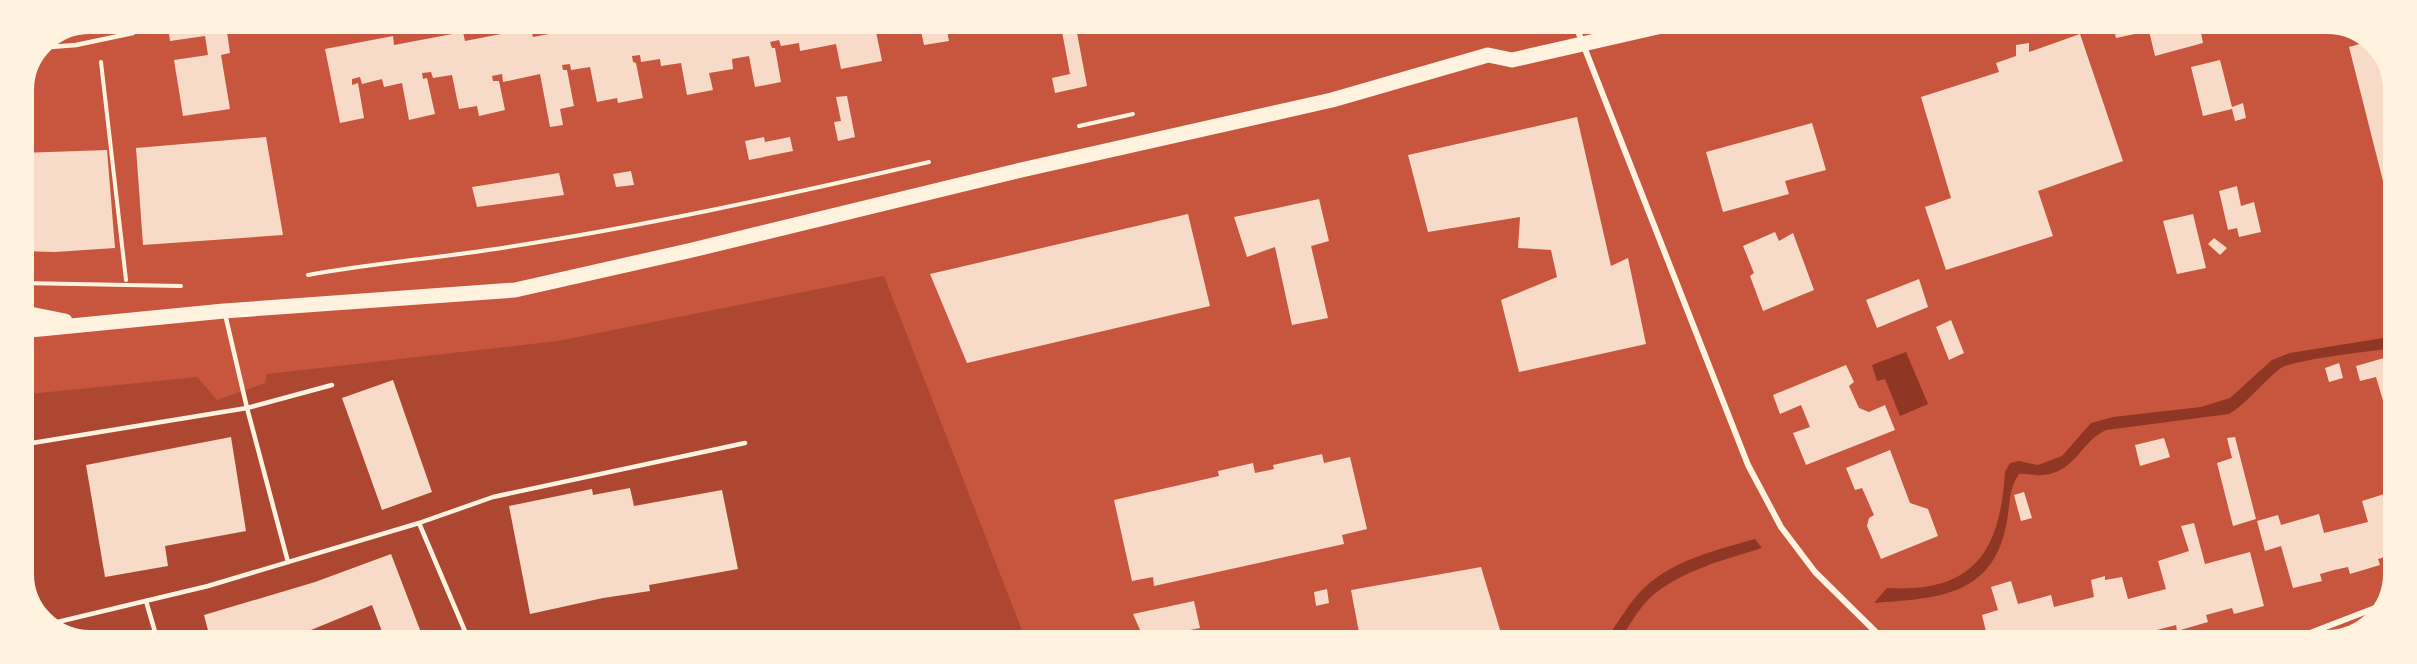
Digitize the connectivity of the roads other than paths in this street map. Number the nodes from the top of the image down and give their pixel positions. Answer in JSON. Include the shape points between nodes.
{"nodes":[{"id":1,"x":137,"y":30,"type":"edge"},
{"id":2,"x":1578,"y":30,"type":"edge"},
{"id":3,"x":1643,"y":30,"type":"edge"},
{"id":4,"x":1584,"y":43,"type":"junction"},
{"id":5,"x":49,"y":47,"type":"edge"},
{"id":6,"x":224,"y":311,"type":"junction"},
{"id":7,"x":30,"y":314,"type":"edge"},
{"id":8,"x":79,"y":324,"type":"junction"},
{"id":9,"x":30,"y":330,"type":"edge"},
{"id":10,"x":332,"y":385,"type":"dead end"},
{"id":11,"x":247,"y":408,"type":"junction"},
{"id":12,"x":745,"y":442,"type":"dead end"},
{"id":13,"x":30,"y":443,"type":"edge"},
{"id":14,"x":419,"y":523,"type":"junction"},
{"id":15,"x":288,"y":562,"type":"junction"},
{"id":16,"x":146,"y":601,"type":"junction"},
{"id":17,"x":2377,"y":607,"type":"edge"},
{"id":18,"x":55,"y":623,"type":"edge"},
{"id":19,"x":156,"y":634,"type":"edge"},
{"id":20,"x":466,"y":634,"type":"edge"},
{"id":21,"x":1878,"y":634,"type":"edge"},
{"id":22,"x":2307,"y":634,"type":"edge"}],
"edges":[{"from":1,"to":5,"type":"lane","via":[[99,41]]},
{"from":2,"to":4,"type":"street"},
{"from":3,"to":4,"type":"main road"},
{"from":4,"to":6,"type":"main road","via":[[1512,60],[1488,55],[1332,100],[515,290]]},
{"from":4,"to":21,"type":"street","via":[[1748,465],[1781,527],[1815,572]]},
{"from":6,"to":8,"type":"main road"},
{"from":6,"to":11,"type":"lane"},
{"from":7,"to":8,"type":"main road"},
{"from":8,"to":9,"type":"main road"},
{"from":10,"to":11,"type":"lane"},
{"from":11,"to":13,"type":"lane"},
{"from":11,"to":15,"type":"lane"},
{"from":12,"to":14,"type":"lane","via":[[493,496]]},
{"from":14,"to":15,"type":"lane"},
{"from":14,"to":20,"type":"lane"},
{"from":15,"to":16,"type":"lane"},
{"from":16,"to":18,"type":"lane"},
{"from":16,"to":19,"type":"lane"},
{"from":17,"to":22,"type":"street"}]}
